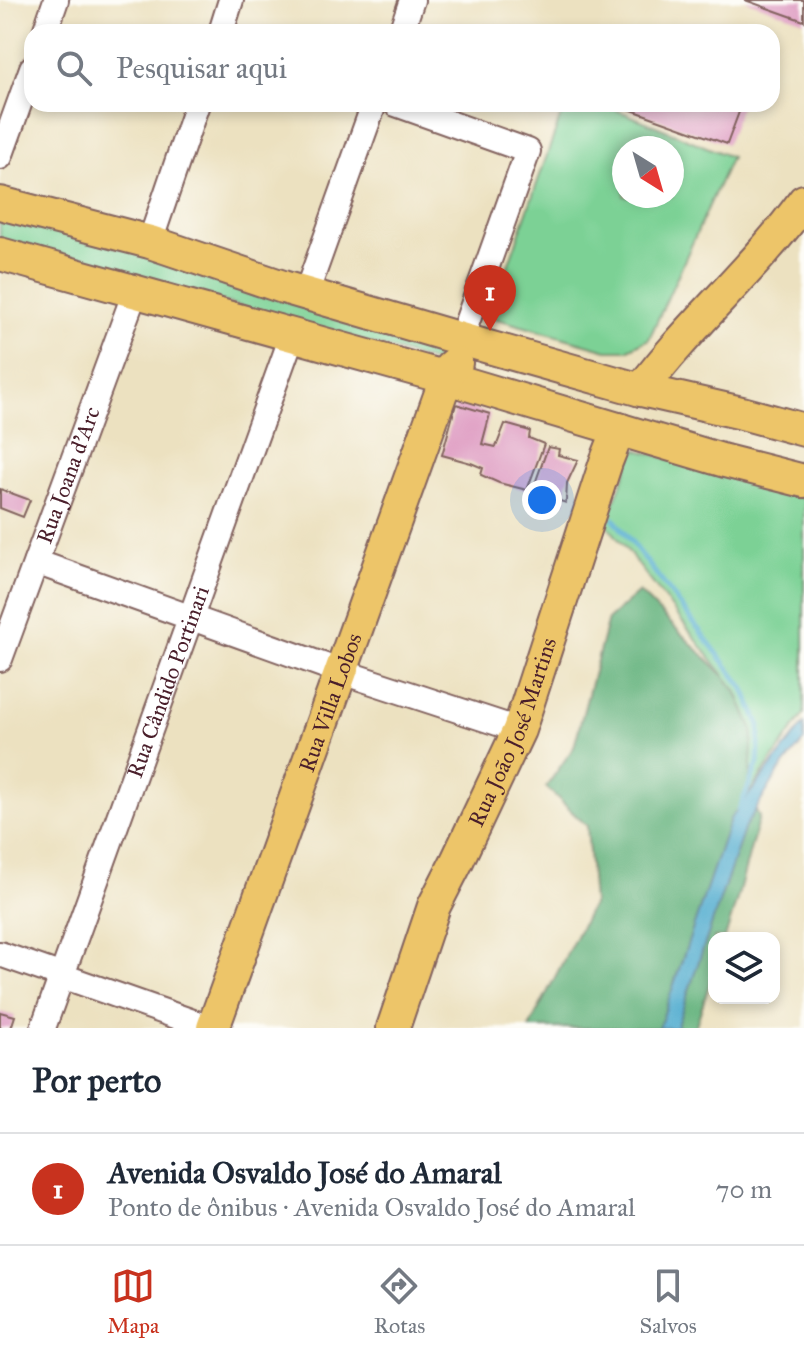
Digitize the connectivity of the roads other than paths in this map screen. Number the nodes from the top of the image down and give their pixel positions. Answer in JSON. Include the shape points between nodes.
{"nodes":[{"id":1,"x":56,"y":0,"type":"edge"},
{"id":2,"x":231,"y":0,"type":"edge"},
{"id":3,"x":412,"y":0,"type":"edge"},
{"id":4,"x":48,"y":24,"type":"edge"},
{"id":5,"x":224,"y":24,"type":"edge"},
{"id":6,"x":404,"y":24,"type":"edge"},
{"id":7,"x":24,"y":90,"type":"edge"},
{"id":8,"x":194,"y":112,"type":"edge"},
{"id":9,"x":371,"y":112,"type":"edge"},
{"id":10,"x":418,"y":112,"type":"edge"},
{"id":11,"x":0,"y":157,"type":"edge"},
{"id":12,"x":804,"y":201,"type":"edge"},
{"id":13,"x":0,"y":203,"type":"edge"},
{"id":14,"x":150,"y":242,"type":"junction"},
{"id":15,"x":0,"y":254,"type":"edge"},
{"id":16,"x":135,"y":292,"type":"junction"},
{"id":17,"x":306,"y":294,"type":"junction"},
{"id":18,"x":292,"y":336,"type":"junction"},
{"id":19,"x":473,"y":343,"type":"junction"},
{"id":20,"x":447,"y":378,"type":"junction"},
{"id":21,"x":641,"y":390,"type":"junction"},
{"id":22,"x":619,"y":429,"type":"junction"},
{"id":23,"x":804,"y":430,"type":"edge"},
{"id":24,"x":804,"y":481,"type":"edge"},
{"id":25,"x":36,"y":562,"type":"junction"},
{"id":26,"x":191,"y":618,"type":"junction"},
{"id":27,"x":0,"y":659,"type":"edge"},
{"id":28,"x":342,"y":672,"type":"junction"},
{"id":29,"x":519,"y":730,"type":"junction"},
{"id":30,"x":0,"y":954,"type":"edge"},
{"id":31,"x":62,"y":976,"type":"junction"},
{"id":32,"x":43,"y":1028,"type":"edge"},
{"id":33,"x":212,"y":1028,"type":"edge"},
{"id":34,"x":393,"y":1028,"type":"edge"}],
"edges":[{"from":1,"to":4,"type":"street"},
{"from":2,"to":5,"type":"street"},
{"from":3,"to":6,"type":"street"},
{"from":7,"to":11,"type":"street"},
{"from":8,"to":14,"type":"street"},
{"from":9,"to":17,"type":"street"},
{"from":10,"to":19,"type":"street","via":[[528,151]]},
{"from":12,"to":21,"type":"main road"},
{"from":13,"to":14,"type":"main road"},
{"from":14,"to":17,"type":"main road"},
{"from":15,"to":16,"type":"main road"},
{"from":16,"to":18,"type":"main road"},
{"from":16,"to":25,"type":"street","name":"Rua Joana d'Arc"},
{"from":17,"to":19,"type":"main road"},
{"from":18,"to":20,"type":"main road"},
{"from":18,"to":26,"type":"street","name":"Rua Cândido Portinari"},
{"from":19,"to":20,"type":"main road"},
{"from":19,"to":21,"type":"main road"},
{"from":20,"to":22,"type":"main road"},
{"from":20,"to":28,"type":"main road","name":"Rua Villa Lobos"},
{"from":21,"to":23,"type":"main road"},
{"from":22,"to":24,"type":"main road"},
{"from":22,"to":29,"type":"main road","name":"Rua João José Martins"},
{"from":25,"to":26,"type":"street"},
{"from":25,"to":27,"type":"street","name":"Rua Joana d'Arc"},
{"from":26,"to":28,"type":"street"},
{"from":26,"to":31,"type":"street","name":"Rua Cândido Portinari"},
{"from":28,"to":29,"type":"street"},
{"from":28,"to":33,"type":"main road","name":"Rua Villa Lobos"},
{"from":29,"to":34,"type":"main road","name":"Rua João José Martins","via":[[434,906]]},
{"from":30,"to":31,"type":"street"},
{"from":31,"to":32,"type":"street","name":"Rua Cândido Portinari"},
{"from":31,"to":33,"type":"street"}]}
